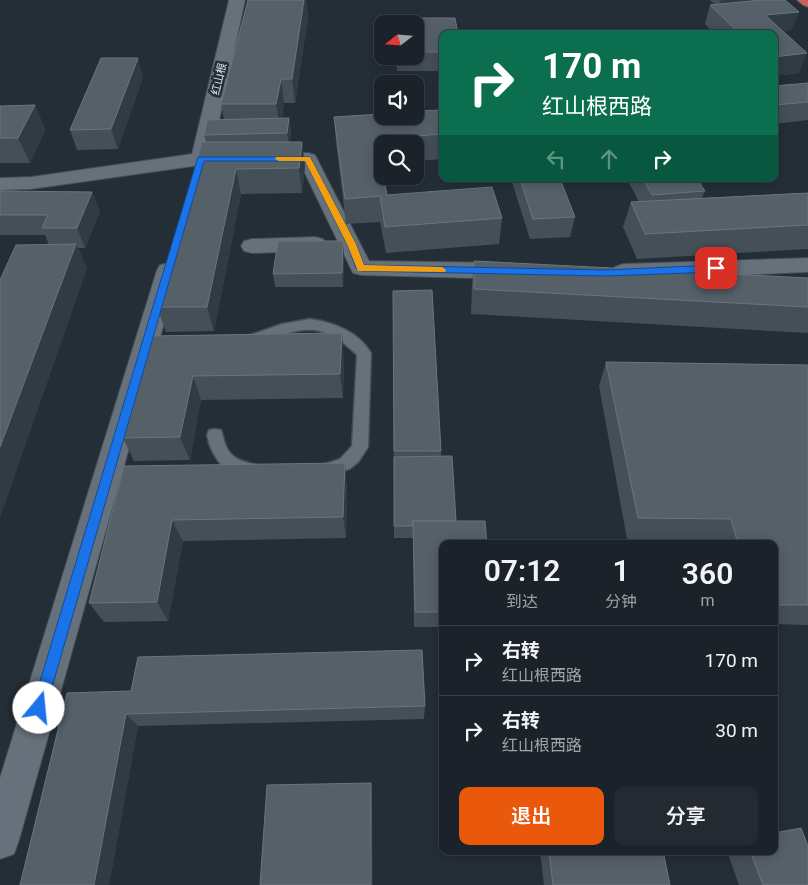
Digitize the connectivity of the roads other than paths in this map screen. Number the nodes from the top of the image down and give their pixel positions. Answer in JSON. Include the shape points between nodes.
{"nodes":[{"id":1,"x":237,"y":0,"type":"edge"},
{"id":2,"x":805,"y":0,"type":"edge"},
{"id":3,"x":808,"y":2,"type":"edge"},
{"id":4,"x":201,"y":159,"type":"junction"},
{"id":5,"x":0,"y":184,"type":"edge"},
{"id":6,"x":192,"y":188,"type":"edge"},
{"id":7,"x":351,"y":244,"type":"junction"},
{"id":8,"x":176,"y":245,"type":"edge"},
{"id":9,"x":252,"y":246,"type":"dead end"},
{"id":10,"x":808,"y":265,"type":"edge"},
{"id":11,"x":527,"y":272,"type":"edge"},
{"id":12,"x":605,"y":273,"type":"edge"},
{"id":13,"x":236,"y":347,"type":"edge"},
{"id":14,"x":215,"y":435,"type":"dead end"},
{"id":15,"x":265,"y":470,"type":"edge"},
{"id":16,"x":314,"y":471,"type":"edge"},
{"id":17,"x":0,"y":840,"type":"edge"}],
"edges":[{"from":1,"to":4,"type":"street","name":"红山根"},
{"from":2,"to":3,"type":"highway"},
{"from":4,"to":5,"type":"street","via":[[31,183]]},
{"from":4,"to":6,"type":"street","name":"红山根"},
{"from":4,"to":7,"type":"street","via":[[308,159]]},
{"from":7,"to":9,"type":"street"},
{"from":7,"to":11,"type":"street","via":[[361,268]]},
{"from":8,"to":17,"type":"street","via":[[154,349]]},
{"from":10,"to":12,"type":"street"},
{"from":13,"to":16,"type":"lane","via":[[300,325],[322,325],[339,331],[364,353],[360,447],[347,464],[336,469]]},
{"from":14,"to":15,"type":"lane","via":[[216,447],[232,465],[245,470]]}]}
